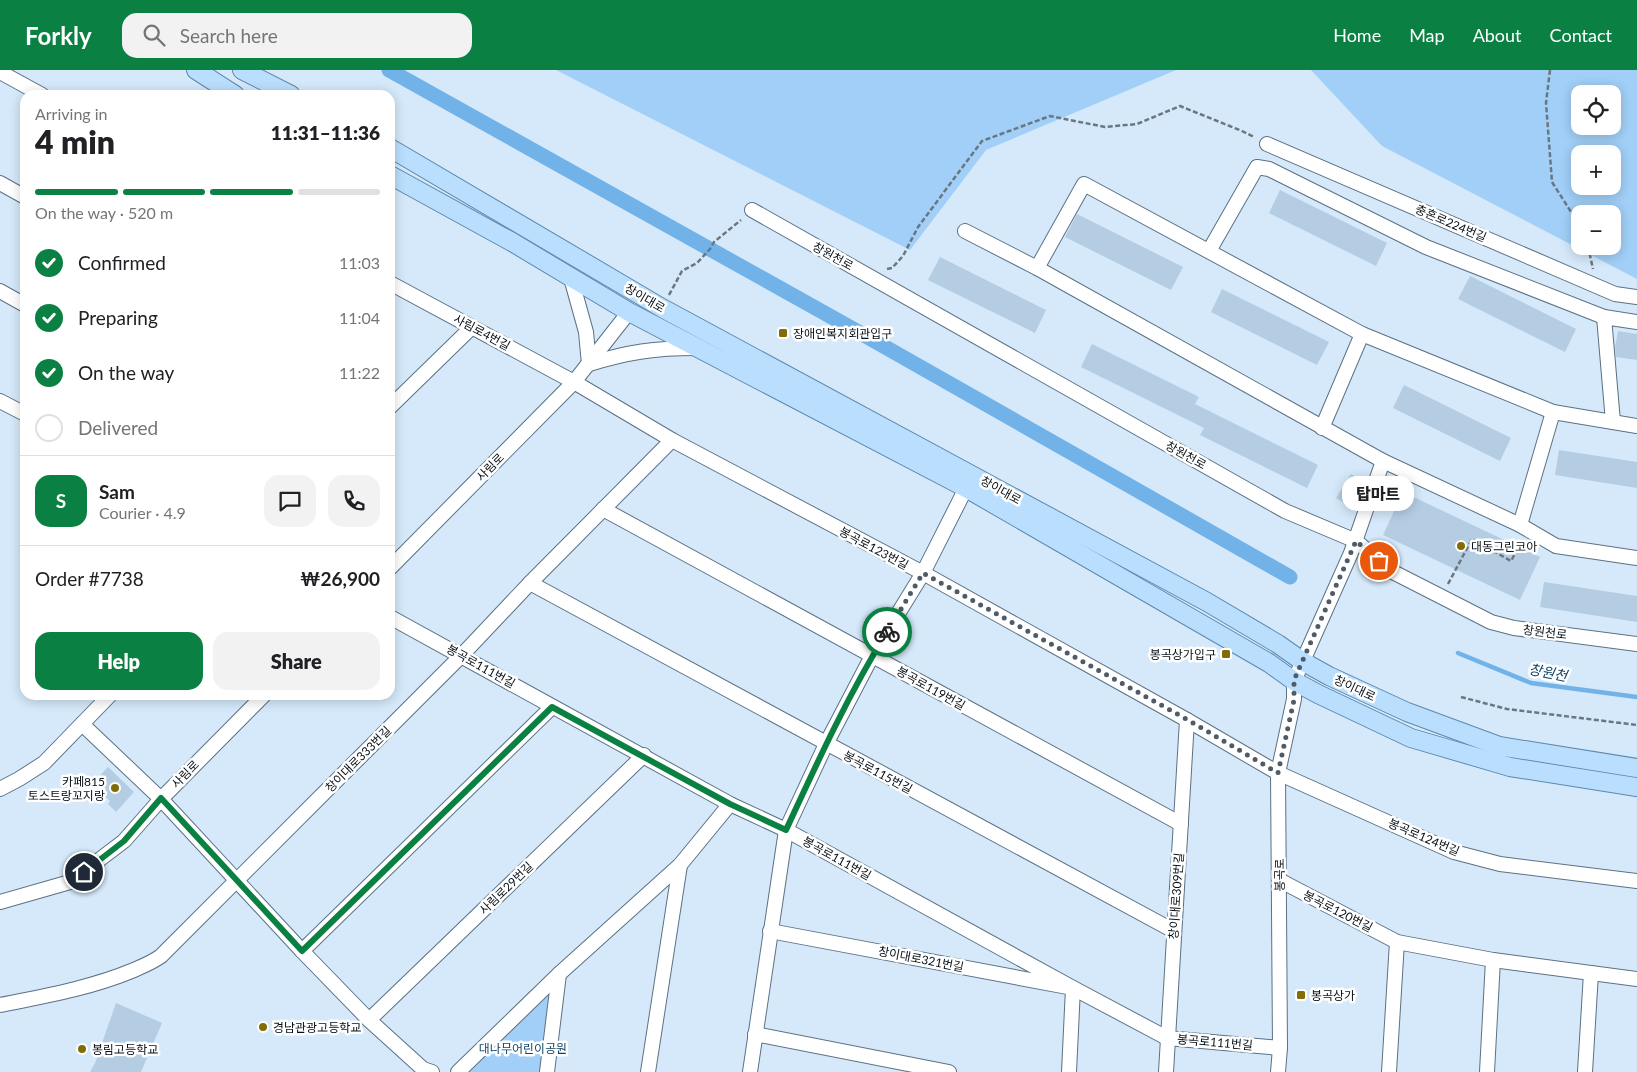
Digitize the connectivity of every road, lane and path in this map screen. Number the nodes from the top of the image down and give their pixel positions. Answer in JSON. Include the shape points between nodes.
{"nodes":[{"id":1,"x":196,"y":70,"type":"edge"},
{"id":2,"x":242,"y":70,"type":"edge"},
{"id":3,"x":1550,"y":70,"type":"edge"},
{"id":4,"x":0,"y":72,"type":"edge"},
{"id":5,"x":33,"y":90,"type":"edge"},
{"id":6,"x":227,"y":90,"type":"edge"},
{"id":7,"x":281,"y":90,"type":"edge"},
{"id":8,"x":1267,"y":144,"type":"joint"},
{"id":9,"x":395,"y":151,"type":"edge"},
{"id":10,"x":395,"y":178,"type":"edge"},
{"id":11,"x":0,"y":183,"type":"edge"},
{"id":12,"x":20,"y":194,"type":"edge"},
{"id":13,"x":752,"y":210,"type":"dead end"},
{"id":14,"x":1571,"y":212,"type":"edge"},
{"id":15,"x":736,"y":224,"type":"dead end"},
{"id":16,"x":965,"y":231,"type":"dead end"},
{"id":17,"x":1209,"y":251,"type":"junction"},
{"id":18,"x":1590,"y":255,"type":"edge"},
{"id":19,"x":1036,"y":268,"type":"junction"},
{"id":20,"x":682,"y":271,"type":"dead end"},
{"id":21,"x":868,"y":275,"type":"junction"},
{"id":22,"x":572,"y":278,"type":"junction"},
{"id":23,"x":395,"y":286,"type":"edge"},
{"id":24,"x":1596,"y":286,"type":"junction"},
{"id":25,"x":0,"y":291,"type":"edge"},
{"id":26,"x":639,"y":296,"type":"junction"},
{"id":27,"x":1637,"y":297,"type":"edge"},
{"id":28,"x":20,"y":301,"type":"edge"},
{"id":29,"x":630,"y":312,"type":"junction"},
{"id":30,"x":1604,"y":317,"type":"junction"},
{"id":31,"x":1637,"y":322,"type":"edge"},
{"id":32,"x":472,"y":327,"type":"junction"},
{"id":33,"x":1362,"y":334,"type":"junction"},
{"id":34,"x":697,"y":348,"type":"junction"},
{"id":35,"x":589,"y":364,"type":"junction"},
{"id":36,"x":574,"y":382,"type":"junction"},
{"id":37,"x":395,"y":398,"type":"edge"},
{"id":38,"x":0,"y":401,"type":"edge"},
{"id":39,"x":20,"y":411,"type":"edge"},
{"id":40,"x":1553,"y":412,"type":"junction"},
{"id":41,"x":1612,"y":422,"type":"junction"},
{"id":42,"x":1637,"y":426,"type":"edge"},
{"id":43,"x":1322,"y":428,"type":"junction"},
{"id":44,"x":672,"y":440,"type":"junction"},
{"id":45,"x":1383,"y":461,"type":"junction"},
{"id":46,"x":966,"y":488,"type":"junction"},
{"id":47,"x":603,"y":509,"type":"junction"},
{"id":48,"x":1524,"y":527,"type":"junction"},
{"id":49,"x":1353,"y":547,"type":"junction"},
{"id":50,"x":1637,"y":558,"type":"edge"},
{"id":51,"x":395,"y":563,"type":"edge"},
{"id":52,"x":923,"y":573,"type":"junction"},
{"id":53,"x":530,"y":583,"type":"junction"},
{"id":54,"x":1442,"y":597,"type":"junction"},
{"id":55,"x":395,"y":620,"type":"edge"},
{"id":56,"x":1637,"y":644,"type":"edge"},
{"id":57,"x":462,"y":655,"type":"junction"},
{"id":58,"x":872,"y":656,"type":"junction"},
{"id":59,"x":1302,"y":661,"type":"junction"},
{"id":60,"x":1294,"y":680,"type":"junction"},
{"id":61,"x":1461,"y":697,"type":"dead end"},
{"id":62,"x":105,"y":700,"type":"edge"},
{"id":63,"x":259,"y":700,"type":"edge"},
{"id":64,"x":552,"y":707,"type":"junction"},
{"id":65,"x":1188,"y":720,"type":"junction"},
{"id":66,"x":82,"y":724,"type":"junction"},
{"id":67,"x":1637,"y":726,"type":"edge"},
{"id":68,"x":826,"y":744,"type":"junction"},
{"id":69,"x":644,"y":755,"type":"junction"},
{"id":70,"x":1637,"y":768,"type":"edge"},
{"id":71,"x":1278,"y":773,"type":"junction"},
{"id":72,"x":1637,"y":787,"type":"edge"},
{"id":73,"x":0,"y":789,"type":"edge"},
{"id":74,"x":161,"y":798,"type":"junction"},
{"id":75,"x":730,"y":804,"type":"junction"},
{"id":76,"x":1181,"y":824,"type":"junction"},
{"id":77,"x":786,"y":830,"type":"junction"},
{"id":78,"x":680,"y":865,"type":"junction"},
{"id":79,"x":237,"y":880,"type":"junction"},
{"id":80,"x":1279,"y":880,"type":"junction"},
{"id":81,"x":1637,"y":881,"type":"edge"},
{"id":82,"x":0,"y":902,"type":"edge"},
{"id":83,"x":770,"y":931,"type":"junction"},
{"id":84,"x":1174,"y":931,"type":"junction"},
{"id":85,"x":1397,"y":942,"type":"junction"},
{"id":86,"x":302,"y":951,"type":"junction"},
{"id":87,"x":1493,"y":960,"type":"junction"},
{"id":88,"x":1591,"y":973,"type":"junction"},
{"id":89,"x":559,"y":974,"type":"junction"},
{"id":90,"x":1637,"y":979,"type":"edge"},
{"id":91,"x":1073,"y":988,"type":"junction"},
{"id":92,"x":0,"y":1005,"type":"edge"},
{"id":93,"x":369,"y":1020,"type":"junction"},
{"id":94,"x":755,"y":1034,"type":"junction"},
{"id":95,"x":1167,"y":1038,"type":"junction"},
{"id":96,"x":1280,"y":1048,"type":"junction"},
{"id":97,"x":426,"y":1071,"type":"edge"},
{"id":98,"x":458,"y":1072,"type":"edge"},
{"id":99,"x":547,"y":1072,"type":"edge"},
{"id":100,"x":648,"y":1072,"type":"edge"},
{"id":101,"x":750,"y":1072,"type":"edge"},
{"id":102,"x":949,"y":1072,"type":"edge"},
{"id":103,"x":1069,"y":1072,"type":"edge"},
{"id":104,"x":1166,"y":1072,"type":"edge"},
{"id":105,"x":1278,"y":1072,"type":"edge"},
{"id":106,"x":1389,"y":1072,"type":"edge"},
{"id":107,"x":1486,"y":1072,"type":"edge"},
{"id":108,"x":1585,"y":1072,"type":"edge"}],
"edges":[{"from":1,"to":6,"type":"main road"},
{"from":2,"to":7,"type":"main road"},
{"from":3,"to":14,"type":"path","via":[[1546,103],[1552,182]]},
{"from":4,"to":5,"type":"street"},
{"from":8,"to":21,"type":"path","via":[[1242,130],[1180,106],[1137,124],[1104,126],[1050,116],[982,142],[918,227],[903,256],[892,268]]},
{"from":8,"to":24,"type":"street","name":"충혼로224번길"},
{"from":9,"to":26,"type":"main road","name":"창이대로"},
{"from":10,"to":22,"type":"main road","name":"창이대로"},
{"from":11,"to":12,"type":"street"},
{"from":13,"to":21,"type":"street","name":"창원천로"},
{"from":15,"to":20,"type":"path","via":[[714,242],[697,263]]},
{"from":16,"to":19,"type":"street"},
{"from":17,"to":19,"type":"street","via":[[1084,184]]},
{"from":17,"to":30,"type":"street","via":[[1257,167],[1269,169],[1426,247]]},
{"from":17,"to":33,"type":"street"},
{"from":18,"to":24,"type":"path"},
{"from":19,"to":43,"type":"street"},
{"from":21,"to":49,"type":"street","name":"창원천로"},
{"from":22,"to":29,"type":"main road","name":"창이대로"},
{"from":22,"to":35,"type":"street","via":[[586,332]]},
{"from":23,"to":32,"type":"street","name":"사림로4번길"},
{"from":24,"to":27,"type":"street","name":"충혼로224번길","via":[[1615,294]]},
{"from":25,"to":28,"type":"street"},
{"from":26,"to":29,"type":"main road"},
{"from":26,"to":59,"type":"main road","name":"창이대로","via":[[1207,602]]},
{"from":29,"to":34,"type":"main road","name":"창이대로"},
{"from":29,"to":35,"type":"street","name":"사림로"},
{"from":30,"to":31,"type":"street"},
{"from":30,"to":41,"type":"street"},
{"from":32,"to":36,"type":"street","name":"사림로4번길"},
{"from":32,"to":37,"type":"street"},
{"from":33,"to":40,"type":"street"},
{"from":33,"to":43,"type":"street"},
{"from":34,"to":35,"type":"street","via":[[644,350]]},
{"from":34,"to":46,"type":"main road","name":"창이대로"},
{"from":35,"to":36,"type":"street","name":"사림로"},
{"from":36,"to":44,"type":"street","name":"봉곡로123번길"},
{"from":36,"to":51,"type":"street","name":"사림로"},
{"from":38,"to":39,"type":"street"},
{"from":40,"to":41,"type":"street"},
{"from":40,"to":48,"type":"street"},
{"from":41,"to":42,"type":"street"},
{"from":43,"to":45,"type":"street"},
{"from":44,"to":47,"type":"street","name":"창이대로333번길"},
{"from":44,"to":52,"type":"street","name":"봉곡로123번길"},
{"from":45,"to":48,"type":"street"},
{"from":45,"to":49,"type":"street"},
{"from":46,"to":52,"type":"street"},
{"from":46,"to":60,"type":"main road","name":"창이대로"},
{"from":47,"to":53,"type":"street","name":"창이대로333번길"},
{"from":47,"to":58,"type":"street","name":"봉곡로119번길"},
{"from":48,"to":50,"type":"street","via":[[1556,546]]},
{"from":48,"to":54,"type":"path","via":[[1511,561],[1472,539]]},
{"from":49,"to":54,"type":"street","name":"창원천로"},
{"from":49,"to":59,"type":"street"},
{"from":52,"to":58,"type":"street"},
{"from":52,"to":65,"type":"street","name":"봉곡로123번길"},
{"from":53,"to":57,"type":"street","name":"창이대로333번길"},
{"from":53,"to":68,"type":"street","name":"봉곡로115번길"},
{"from":54,"to":56,"type":"street","name":"창원천로","via":[[1491,622],[1514,628]]},
{"from":55,"to":57,"type":"street","name":"봉곡로111번길"},
{"from":57,"to":64,"type":"street","name":"봉곡로111번길"},
{"from":57,"to":79,"type":"street","name":"창이대로333번길"},
{"from":58,"to":68,"type":"street"},
{"from":58,"to":76,"type":"street","name":"봉곡로119번길"},
{"from":59,"to":60,"type":"street"},
{"from":59,"to":70,"type":"main road","name":"창이대로","via":[[1407,712],[1499,746]]},
{"from":60,"to":71,"type":"street","name":"봉곡로","via":[[1294,700]]},
{"from":60,"to":72,"type":"main road","name":"창이대로","via":[[1411,738],[1510,767]]},
{"from":61,"to":67,"type":"path","via":[[1507,709]]},
{"from":62,"to":66,"type":"street"},
{"from":63,"to":74,"type":"street","name":"사림로"},
{"from":64,"to":69,"type":"street","name":"봉곡로111번길"},
{"from":64,"to":86,"type":"street"},
{"from":65,"to":71,"type":"street","name":"봉곡로123번길"},
{"from":65,"to":76,"type":"street","name":"창이대로309번길"},
{"from":66,"to":73,"type":"street","via":[[44,763]]},
{"from":66,"to":74,"type":"street"},
{"from":68,"to":77,"type":"street"},
{"from":68,"to":84,"type":"street","name":"봉곡로115번길"},
{"from":69,"to":75,"type":"street","name":"봉곡로111번길"},
{"from":69,"to":93,"type":"street","name":"사림로29번길"},
{"from":71,"to":80,"type":"street","name":"봉곡로"},
{"from":71,"to":81,"type":"street","name":"봉곡로124번길","via":[[1454,852],[1500,864]]},
{"from":74,"to":79,"type":"street"},
{"from":74,"to":82,"type":"street","name":"사림로","via":[[124,841],[70,882]]},
{"from":75,"to":77,"type":"street","name":"봉곡로111번길"},
{"from":75,"to":78,"type":"street"},
{"from":76,"to":84,"type":"street","name":"창이대로309번길"},
{"from":77,"to":83,"type":"street"},
{"from":77,"to":91,"type":"street","name":"봉곡로111번길"},
{"from":78,"to":89,"type":"street"},
{"from":78,"to":100,"type":"street"},
{"from":79,"to":86,"type":"street"},
{"from":79,"to":92,"type":"street","name":"창이대로333번길","via":[[155,960],[120,976]]},
{"from":80,"to":85,"type":"street","name":"봉곡로120번길"},
{"from":80,"to":96,"type":"street","name":"봉곡로"},
{"from":83,"to":91,"type":"street","name":"창이대로321번길"},
{"from":83,"to":94,"type":"street"},
{"from":84,"to":95,"type":"street","name":"창이대로309번길"},
{"from":85,"to":87,"type":"street","name":"봉곡로120번길"},
{"from":85,"to":106,"type":"street"},
{"from":86,"to":93,"type":"street"},
{"from":87,"to":88,"type":"street","name":"봉곡로120번길"},
{"from":87,"to":107,"type":"street"},
{"from":88,"to":90,"type":"street","name":"봉곡로120번길"},
{"from":88,"to":108,"type":"street"},
{"from":89,"to":98,"type":"street"},
{"from":89,"to":99,"type":"street"},
{"from":91,"to":95,"type":"street","name":"봉곡로111번길"},
{"from":91,"to":103,"type":"street"},
{"from":93,"to":97,"type":"street"},
{"from":94,"to":101,"type":"street"},
{"from":94,"to":102,"type":"street"},
{"from":95,"to":96,"type":"street","name":"봉곡로111번길"},
{"from":95,"to":104,"type":"street","name":"창이대로309번길"},
{"from":96,"to":105,"type":"street","name":"봉곡로"}]}
